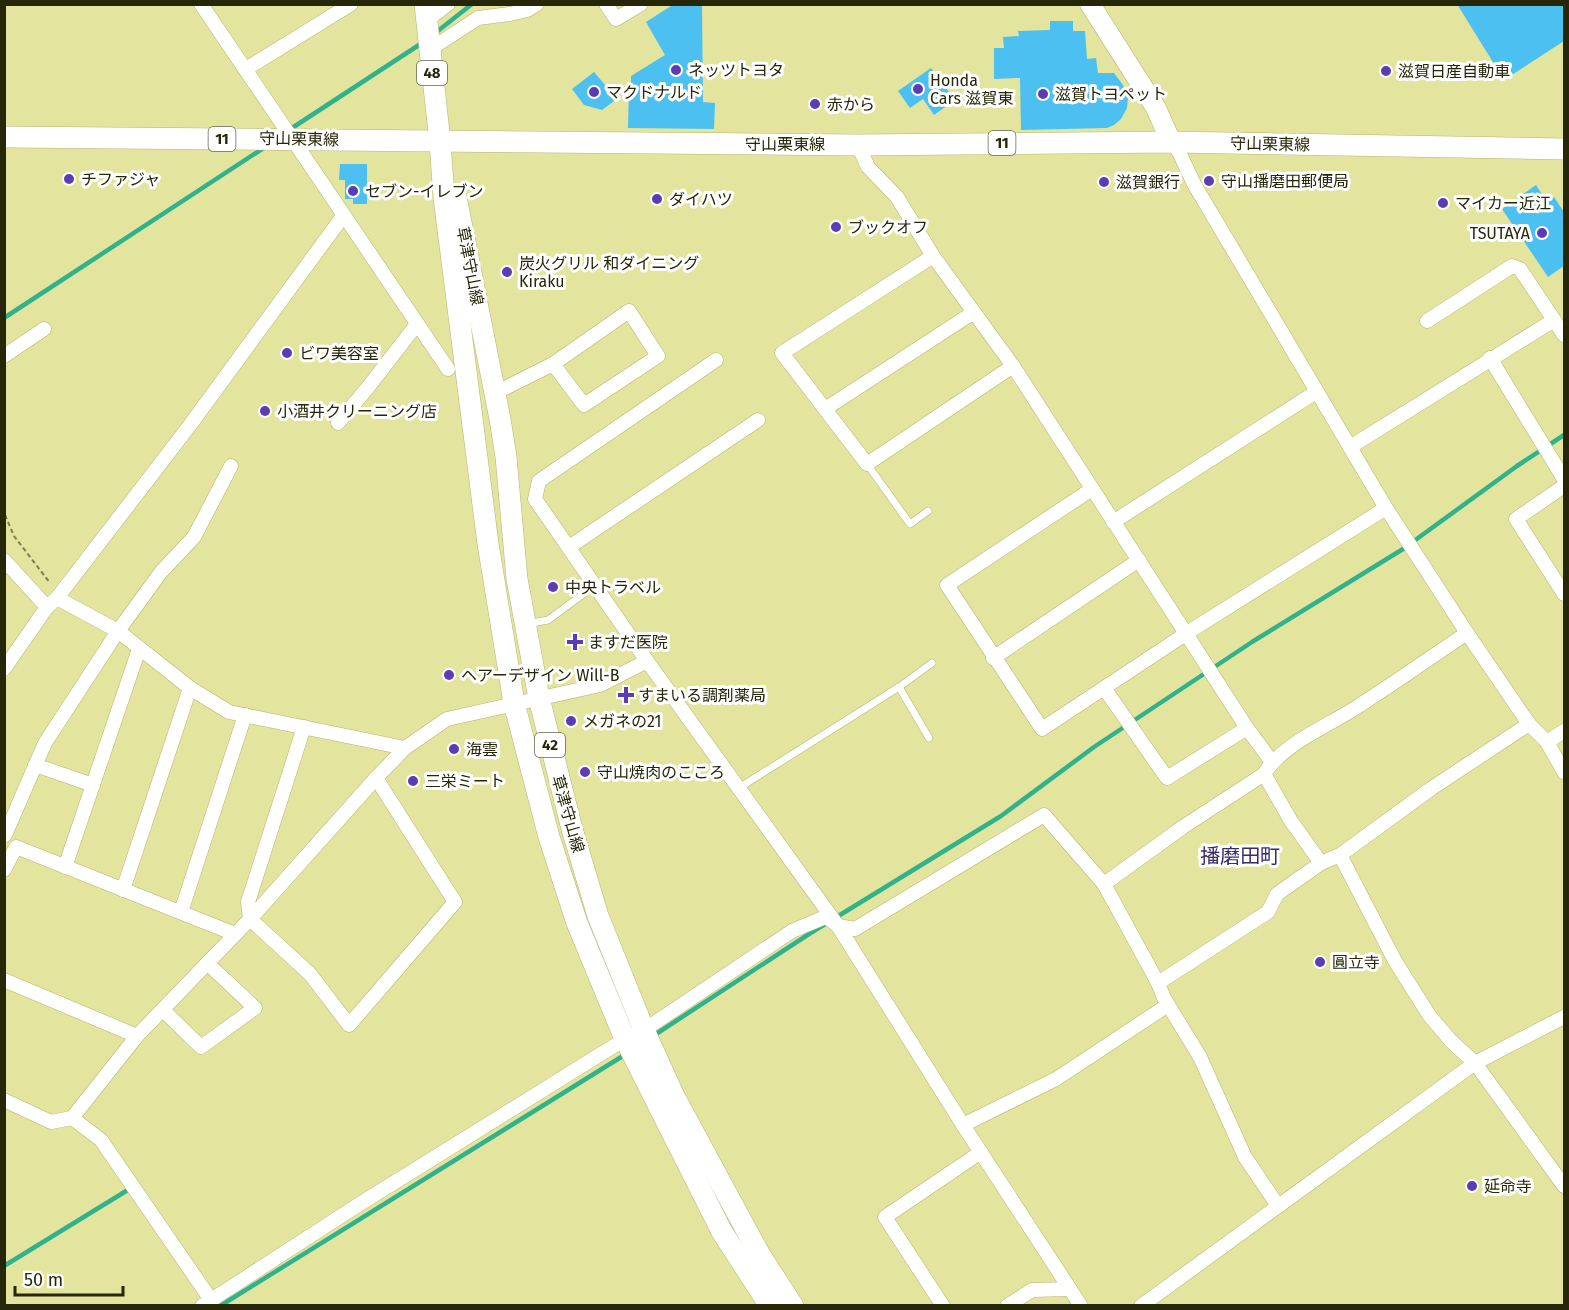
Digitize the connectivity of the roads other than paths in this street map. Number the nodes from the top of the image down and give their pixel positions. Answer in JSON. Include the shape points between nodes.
{"nodes":[{"id":1,"x":351,"y":4,"type":"edge"},
{"id":2,"x":448,"y":4,"type":"edge"},
{"id":3,"x":537,"y":4,"type":"edge"},
{"id":4,"x":606,"y":4,"type":"edge"},
{"id":5,"x":641,"y":4,"type":"edge"},
{"id":6,"x":1090,"y":4,"type":"edge"},
{"id":7,"x":205,"y":6,"type":"edge"},
{"id":8,"x":425,"y":13,"type":"edge"},
{"id":9,"x":429,"y":50,"type":"junction"},
{"id":10,"x":246,"y":69,"type":"junction"},
{"id":11,"x":4,"y":137,"type":"edge"},
{"id":12,"x":291,"y":139,"type":"junction"},
{"id":13,"x":440,"y":142,"type":"junction"},
{"id":14,"x":1171,"y":142,"type":"junction"},
{"id":15,"x":858,"y":145,"type":"junction"},
{"id":16,"x":1564,"y":149,"type":"edge"},
{"id":17,"x":343,"y":216,"type":"junction"},
{"id":18,"x":933,"y":256,"type":"junction"},
{"id":19,"x":974,"y":312,"type":"junction"},
{"id":20,"x":1554,"y":320,"type":"junction"},
{"id":21,"x":1427,"y":321,"type":"dead end"},
{"id":22,"x":417,"y":324,"type":"junction"},
{"id":23,"x":44,"y":329,"type":"dead end"},
{"id":24,"x":1564,"y":335,"type":"edge"},
{"id":25,"x":4,"y":356,"type":"edge"},
{"id":26,"x":1490,"y":358,"type":"junction"},
{"id":27,"x":716,"y":360,"type":"dead end"},
{"id":28,"x":553,"y":364,"type":"junction"},
{"id":29,"x":1013,"y":366,"type":"junction"},
{"id":30,"x":448,"y":369,"type":"dead end"},
{"id":31,"x":1316,"y":392,"type":"junction"},
{"id":32,"x":495,"y":393,"type":"junction"},
{"id":33,"x":825,"y":409,"type":"junction"},
{"id":34,"x":758,"y":420,"type":"dead end"},
{"id":35,"x":338,"y":423,"type":"dead end"},
{"id":36,"x":1350,"y":447,"type":"junction"},
{"id":37,"x":867,"y":464,"type":"junction"},
{"id":38,"x":231,"y":466,"type":"dead end"},
{"id":39,"x":1564,"y":479,"type":"edge"},
{"id":40,"x":1564,"y":486,"type":"edge"},
{"id":41,"x":1092,"y":489,"type":"junction"},
{"id":42,"x":1386,"y":508,"type":"junction"},
{"id":43,"x":928,"y":511,"type":"dead end"},
{"id":44,"x":1113,"y":522,"type":"junction"},
{"id":45,"x":569,"y":547,"type":"junction"},
{"id":46,"x":4,"y":560,"type":"edge"},
{"id":47,"x":1139,"y":560,"type":"junction"},
{"id":48,"x":594,"y":586,"type":"junction"},
{"id":49,"x":1564,"y":594,"type":"edge"},
{"id":50,"x":55,"y":599,"type":"junction"},
{"id":51,"x":525,"y":624,"type":"junction"},
{"id":52,"x":118,"y":631,"type":"junction"},
{"id":53,"x":1187,"y":633,"type":"junction"},
{"id":54,"x":1467,"y":633,"type":"junction"},
{"id":55,"x":139,"y":650,"type":"junction"},
{"id":56,"x":993,"y":658,"type":"junction"},
{"id":57,"x":647,"y":661,"type":"junction"},
{"id":58,"x":932,"y":663,"type":"dead end"},
{"id":59,"x":4,"y":669,"type":"edge"},
{"id":60,"x":899,"y":687,"type":"junction"},
{"id":61,"x":190,"y":688,"type":"junction"},
{"id":62,"x":1104,"y":688,"type":"junction"},
{"id":63,"x":539,"y":698,"type":"junction"},
{"id":64,"x":514,"y":704,"type":"junction"},
{"id":65,"x":245,"y":715,"type":"junction"},
{"id":66,"x":1529,"y":724,"type":"junction"},
{"id":67,"x":304,"y":728,"type":"junction"},
{"id":68,"x":1247,"y":728,"type":"junction"},
{"id":69,"x":1564,"y":731,"type":"edge"},
{"id":70,"x":929,"y":738,"type":"dead end"},
{"id":71,"x":1547,"y":742,"type":"junction"},
{"id":72,"x":405,"y":748,"type":"junction"},
{"id":73,"x":1272,"y":762,"type":"junction"},
{"id":74,"x":35,"y":765,"type":"junction"},
{"id":75,"x":1564,"y":772,"type":"edge"},
{"id":76,"x":1264,"y":774,"type":"junction"},
{"id":77,"x":376,"y":778,"type":"junction"},
{"id":78,"x":93,"y":785,"type":"junction"},
{"id":79,"x":739,"y":788,"type":"junction"},
{"id":80,"x":5,"y":835,"type":"edge"},
{"id":81,"x":1340,"y":855,"type":"junction"},
{"id":82,"x":1321,"y":863,"type":"junction"},
{"id":83,"x":65,"y":867,"type":"junction"},
{"id":84,"x":4,"y":870,"type":"edge"},
{"id":85,"x":1104,"y":884,"type":"junction"},
{"id":86,"x":123,"y":890,"type":"junction"},
{"id":87,"x":181,"y":912,"type":"junction"},
{"id":88,"x":250,"y":919,"type":"junction"},
{"id":89,"x":838,"y":926,"type":"junction"},
{"id":90,"x":234,"y":934,"type":"junction"},
{"id":91,"x":207,"y":963,"type":"junction"},
{"id":92,"x":4,"y":981,"type":"edge"},
{"id":93,"x":1158,"y":982,"type":"junction"},
{"id":94,"x":1168,"y":1005,"type":"junction"},
{"id":95,"x":163,"y":1010,"type":"junction"},
{"id":96,"x":1564,"y":1017,"type":"edge"},
{"id":97,"x":634,"y":1035,"type":"junction"},
{"id":98,"x":138,"y":1036,"type":"junction"},
{"id":99,"x":1475,"y":1063,"type":"junction"},
{"id":100,"x":4,"y":1100,"type":"edge"},
{"id":101,"x":72,"y":1118,"type":"junction"},
{"id":102,"x":963,"y":1125,"type":"junction"},
{"id":103,"x":981,"y":1152,"type":"junction"},
{"id":104,"x":1564,"y":1186,"type":"edge"},
{"id":105,"x":1278,"y":1206,"type":"junction"},
{"id":106,"x":1070,"y":1289,"type":"junction"},
{"id":107,"x":206,"y":1303,"type":"edge"},
{"id":108,"x":770,"y":1305,"type":"edge"},
{"id":109,"x":794,"y":1305,"type":"edge"},
{"id":110,"x":944,"y":1305,"type":"edge"},
{"id":111,"x":1007,"y":1305,"type":"edge"},
{"id":112,"x":1081,"y":1305,"type":"edge"},
{"id":113,"x":1141,"y":1305,"type":"edge"}],
"edges":[{"from":1,"to":10,"type":"street"},
{"from":2,"to":8,"type":"street"},
{"from":3,"to":9,"type":"street","via":[[518,12],[478,18]]},
{"from":4,"to":5,"type":"street","via":[[616,20]]},
{"from":6,"to":14,"type":"street","via":[[1156,108]]},
{"from":7,"to":10,"type":"street"},
{"from":8,"to":9,"type":"main road","number":"48"},
{"from":9,"to":13,"type":"main road","number":"48"},
{"from":10,"to":12,"type":"street"},
{"from":11,"to":12,"type":"main road","name":"守山栗東線","number":"11"},
{"from":12,"to":13,"type":"main road","name":"守山栗東線","number":"11"},
{"from":12,"to":17,"type":"street"},
{"from":13,"to":15,"type":"main road","name":"守山栗東線","number":"11"},
{"from":13,"to":32,"type":"main road","name":"草津守山線","number":"42","via":[[456,197]]},
{"from":13,"to":64,"type":"main road","name":"草津守山線","number":"42","via":[[488,544]]},
{"from":14,"to":15,"type":"main road","name":"守山栗東線","number":"11"},
{"from":14,"to":16,"type":"main road","name":"守山栗東線","number":"11"},
{"from":14,"to":31,"type":"street"},
{"from":15,"to":18,"type":"street","via":[[868,167],[897,197]]},
{"from":17,"to":22,"type":"street"},
{"from":17,"to":50,"type":"street","via":[[190,425]]},
{"from":18,"to":19,"type":"street"},
{"from":18,"to":33,"type":"street","via":[[782,353]]},
{"from":19,"to":29,"type":"street"},
{"from":19,"to":33,"type":"street"},
{"from":20,"to":21,"type":"street","via":[[1520,268],[1512,266]]},
{"from":20,"to":24,"type":"street"},
{"from":20,"to":26,"type":"street"},
{"from":22,"to":30,"type":"street"},
{"from":22,"to":35,"type":"street"},
{"from":23,"to":25,"type":"street"},
{"from":26,"to":36,"type":"street"},
{"from":26,"to":39,"type":"street"},
{"from":27,"to":45,"type":"street","via":[[540,480],[535,499]]},
{"from":28,"to":28,"type":"street","via":[[629,311],[658,356],[584,405]]},
{"from":28,"to":32,"type":"street"},
{"from":29,"to":37,"type":"street"},
{"from":29,"to":41,"type":"street"},
{"from":31,"to":36,"type":"street"},
{"from":31,"to":44,"type":"street"},
{"from":32,"to":51,"type":"main road","name":"草津守山線","number":"42"},
{"from":33,"to":37,"type":"street"},
{"from":34,"to":45,"type":"street"},
{"from":36,"to":42,"type":"street"},
{"from":37,"to":43,"type":"lane","via":[[909,524]]},
{"from":38,"to":52,"type":"street","via":[[194,537],[161,572]]},
{"from":40,"to":49,"type":"street","via":[[1516,519]]},
{"from":41,"to":44,"type":"street"},
{"from":41,"to":56,"type":"street","via":[[947,585]]},
{"from":42,"to":53,"type":"street"},
{"from":42,"to":54,"type":"street"},
{"from":44,"to":47,"type":"street"},
{"from":45,"to":48,"type":"street"},
{"from":46,"to":50,"type":"street"},
{"from":47,"to":53,"type":"street"},
{"from":47,"to":56,"type":"street"},
{"from":48,"to":51,"type":"lane","via":[[548,620]]},
{"from":48,"to":57,"type":"street"},
{"from":50,"to":52,"type":"street"},
{"from":50,"to":59,"type":"street"},
{"from":51,"to":63,"type":"main road","name":"草津守山線","number":"42"},
{"from":52,"to":55,"type":"street"},
{"from":52,"to":74,"type":"street","via":[[45,743]]},
{"from":53,"to":62,"type":"street"},
{"from":53,"to":68,"type":"street"},
{"from":54,"to":66,"type":"street"},
{"from":54,"to":73,"type":"street"},
{"from":55,"to":61,"type":"street"},
{"from":55,"to":78,"type":"street"},
{"from":56,"to":62,"type":"street","via":[[1042,729]]},
{"from":57,"to":63,"type":"street","via":[[600,685]]},
{"from":57,"to":79,"type":"street"},
{"from":58,"to":60,"type":"lane"},
{"from":60,"to":70,"type":"lane"},
{"from":60,"to":79,"type":"lane"},
{"from":61,"to":65,"type":"street","via":[[216,706]]},
{"from":61,"to":86,"type":"street"},
{"from":62,"to":68,"type":"street","via":[[1167,778]]},
{"from":63,"to":64,"type":"street"},
{"from":63,"to":97,"type":"main road","name":"草津守山線","number":"42","via":[[572,829]]},
{"from":64,"to":72,"type":"street","via":[[447,719]]},
{"from":64,"to":97,"type":"main road","name":"草津守山線","number":"42","via":[[573,912],[592,963]]},
{"from":65,"to":67,"type":"street"},
{"from":65,"to":87,"type":"street"},
{"from":66,"to":71,"type":"street"},
{"from":66,"to":81,"type":"street"},
{"from":67,"to":72,"type":"street"},
{"from":67,"to":88,"type":"street","via":[[248,902]]},
{"from":68,"to":73,"type":"street"},
{"from":69,"to":71,"type":"street"},
{"from":71,"to":75,"type":"street"},
{"from":72,"to":77,"type":"street"},
{"from":73,"to":76,"type":"street"},
{"from":74,"to":78,"type":"street"},
{"from":74,"to":80,"type":"street"},
{"from":76,"to":82,"type":"street"},
{"from":76,"to":85,"type":"street"},
{"from":77,"to":88,"type":"street"},
{"from":77,"to":88,"type":"street","via":[[455,902],[350,1026],[310,974]]},
{"from":78,"to":83,"type":"street"},
{"from":79,"to":89,"type":"street"},
{"from":81,"to":82,"type":"street"},
{"from":81,"to":99,"type":"street","via":[[1395,961],[1429,1015]]},
{"from":82,"to":93,"type":"street","via":[[1277,894],[1268,912]]},
{"from":83,"to":84,"type":"street","via":[[16,847]]},
{"from":83,"to":86,"type":"street"},
{"from":85,"to":89,"type":"street","via":[[1044,815],[855,929]]},
{"from":85,"to":93,"type":"street"},
{"from":86,"to":87,"type":"street"},
{"from":87,"to":90,"type":"street"},
{"from":88,"to":90,"type":"street"},
{"from":89,"to":97,"type":"street","via":[[823,918],[792,931]]},
{"from":89,"to":102,"type":"street"},
{"from":90,"to":91,"type":"street"},
{"from":91,"to":95,"type":"street"},
{"from":91,"to":95,"type":"street","via":[[255,1008],[201,1047]]},
{"from":92,"to":98,"type":"street"},
{"from":93,"to":94,"type":"street"},
{"from":94,"to":102,"type":"street","via":[[1056,1079]]},
{"from":94,"to":105,"type":"street","via":[[1200,1057],[1245,1157]]},
{"from":95,"to":98,"type":"street"},
{"from":96,"to":99,"type":"street"},
{"from":97,"to":107,"type":"street"},
{"from":97,"to":108,"type":"main road","name":"草津守山線","number":"42","via":[[722,1232]]},
{"from":97,"to":109,"type":"main road","name":"草津守山線","number":"42","via":[[674,1096],[760,1255]]},
{"from":98,"to":101,"type":"street"},
{"from":99,"to":104,"type":"street"},
{"from":99,"to":105,"type":"street"},
{"from":100,"to":101,"type":"street","via":[[51,1122]]},
{"from":101,"to":107,"type":"street","via":[[101,1140]]},
{"from":102,"to":103,"type":"street"},
{"from":103,"to":106,"type":"street"},
{"from":103,"to":110,"type":"street","via":[[885,1217]]},
{"from":105,"to":113,"type":"street"},
{"from":106,"to":111,"type":"street","via":[[1032,1290]]},
{"from":106,"to":112,"type":"street"}]}
